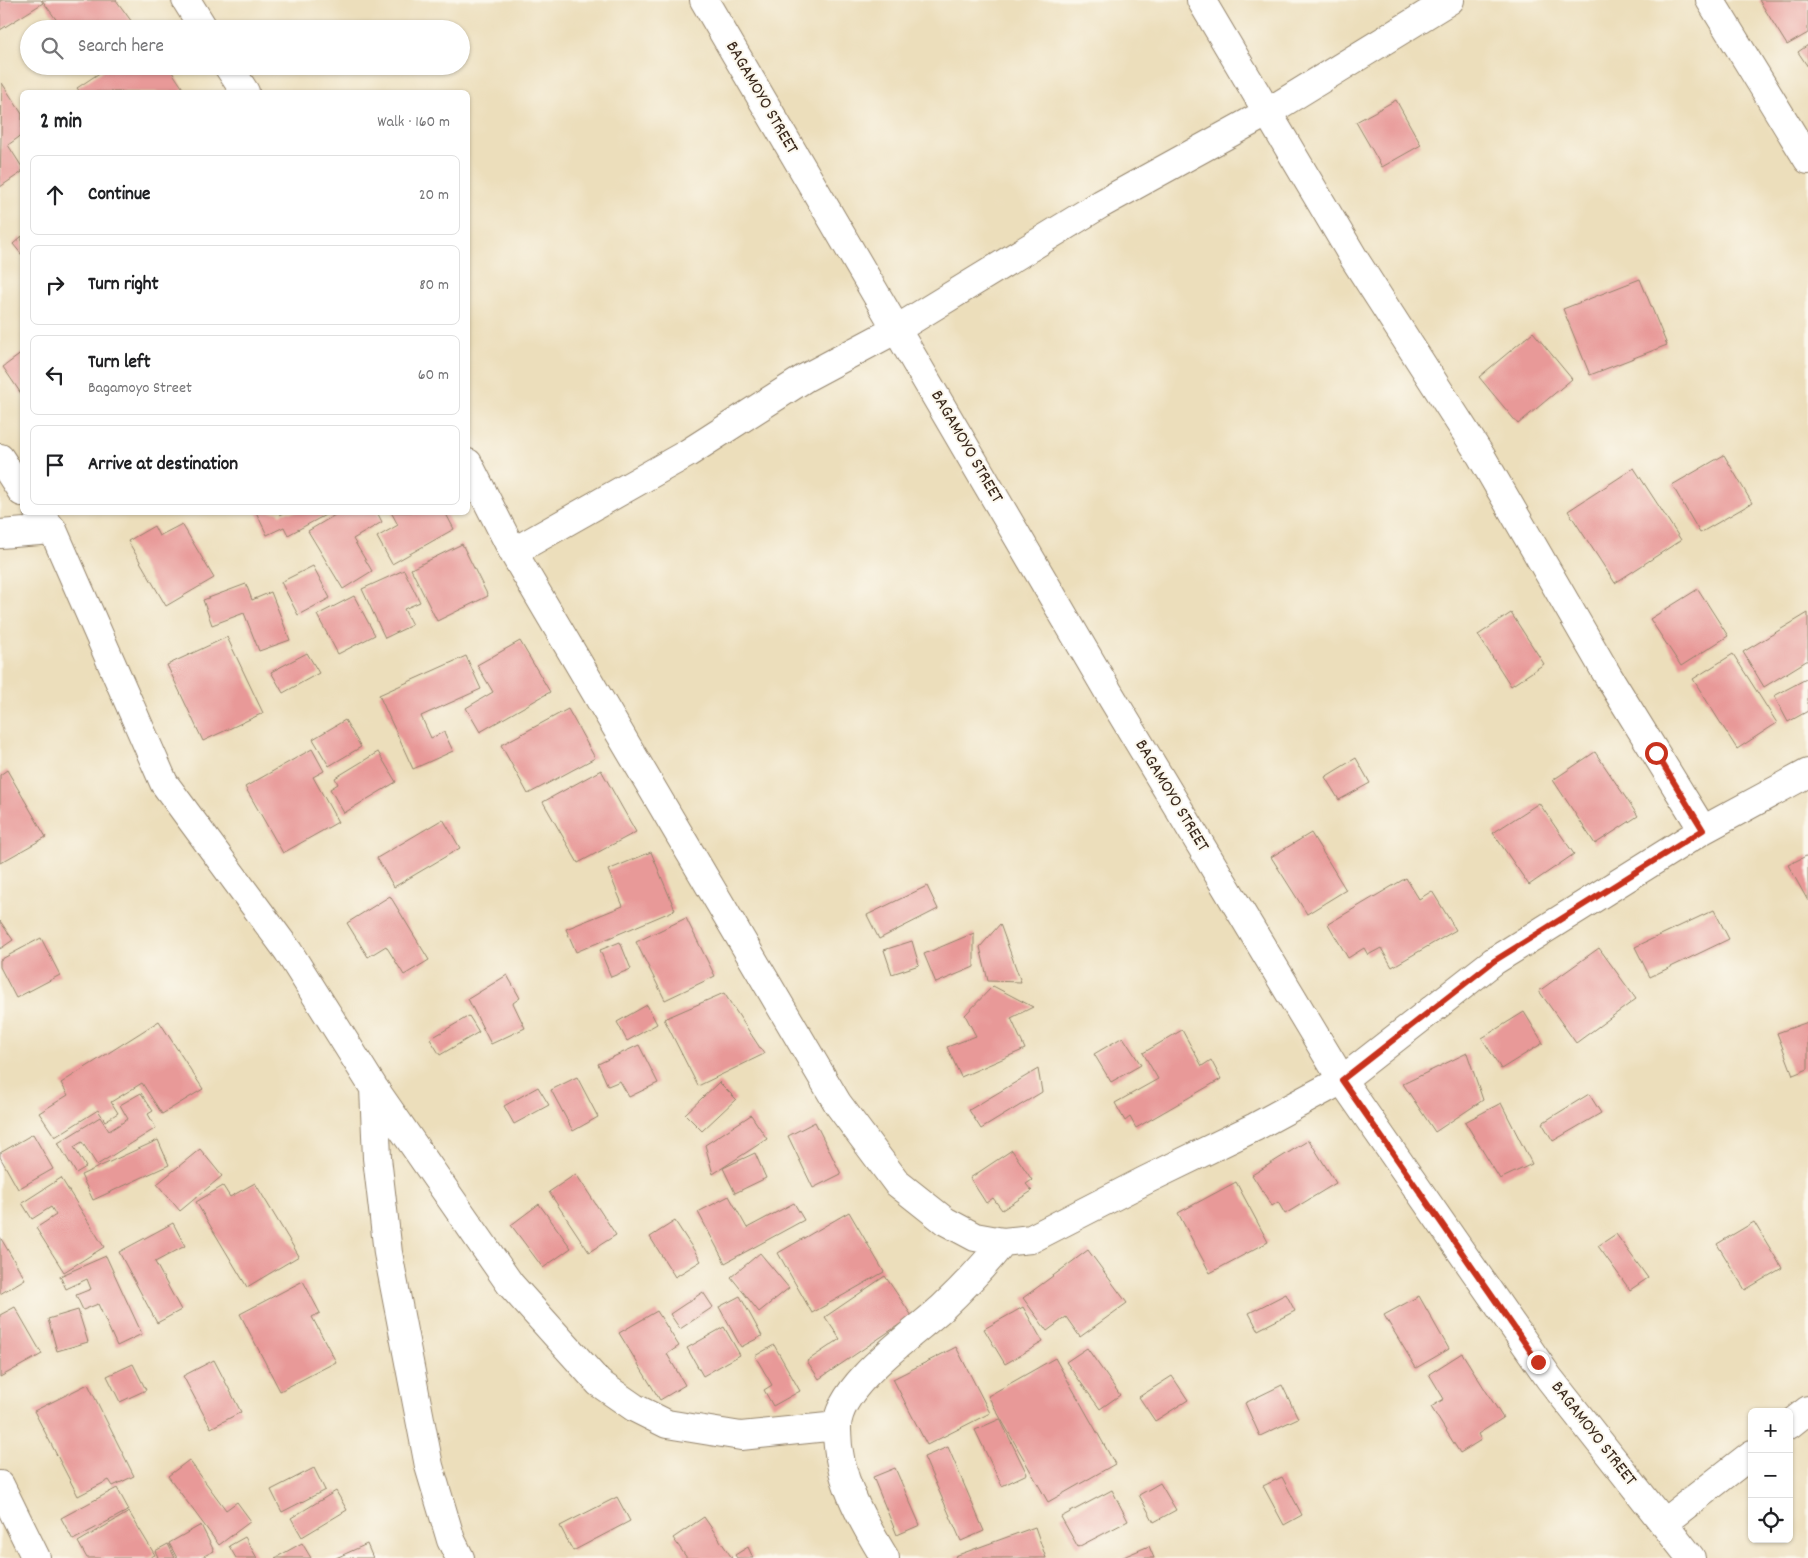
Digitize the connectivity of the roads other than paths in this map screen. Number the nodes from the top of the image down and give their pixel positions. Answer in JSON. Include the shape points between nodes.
{"nodes":[{"id":1,"x":186,"y":0,"type":"edge"},
{"id":2,"x":704,"y":0,"type":"edge"},
{"id":3,"x":1201,"y":0,"type":"edge"},
{"id":4,"x":1450,"y":0,"type":"edge"},
{"id":5,"x":1710,"y":0,"type":"edge"},
{"id":6,"x":198,"y":20,"type":"edge"},
{"id":7,"x":234,"y":75,"type":"edge"},
{"id":8,"x":243,"y":90,"type":"edge"},
{"id":9,"x":1268,"y":112,"type":"junction"},
{"id":10,"x":1808,"y":160,"type":"edge"},
{"id":11,"x":897,"y":329,"type":"junction"},
{"id":12,"x":0,"y":458,"type":"edge"},
{"id":13,"x":470,"y":467,"type":"edge"},
{"id":14,"x":20,"y":489,"type":"edge"},
{"id":15,"x":46,"y":521,"type":"edge"},
{"id":16,"x":0,"y":534,"type":"edge"},
{"id":17,"x":513,"y":552,"type":"junction"},
{"id":18,"x":1808,"y":773,"type":"edge"},
{"id":19,"x":1703,"y":830,"type":"junction"},
{"id":20,"x":1342,"y":1080,"type":"junction"},
{"id":21,"x":374,"y":1088,"type":"junction"},
{"id":22,"x":1003,"y":1242,"type":"junction"},
{"id":23,"x":1808,"y":1410,"type":"edge"},
{"id":24,"x":1793,"y":1421,"type":"edge"},
{"id":25,"x":837,"y":1426,"type":"junction"},
{"id":26,"x":1748,"y":1457,"type":"edge"},
{"id":27,"x":0,"y":1485,"type":"edge"},
{"id":28,"x":1663,"y":1523,"type":"junction"},
{"id":29,"x":36,"y":1558,"type":"edge"},
{"id":30,"x":460,"y":1558,"type":"edge"},
{"id":31,"x":885,"y":1558,"type":"edge"},
{"id":32,"x":1691,"y":1558,"type":"edge"}],
"edges":[{"from":1,"to":6,"type":"street"},
{"from":2,"to":11,"type":"street","name":"BAGAMOYO STREET"},
{"from":3,"to":9,"type":"street"},
{"from":4,"to":9,"type":"street"},
{"from":5,"to":10,"type":"street"},
{"from":7,"to":8,"type":"street"},
{"from":9,"to":11,"type":"street","via":[[1101,204]]},
{"from":9,"to":19,"type":"street","via":[[1355,260],[1481,456],[1608,676]]},
{"from":11,"to":17,"type":"street","via":[[805,378],[688,453]]},
{"from":11,"to":20,"type":"street","name":"BAGAMOYO STREET","via":[[1109,693]]},
{"from":12,"to":14,"type":"street"},
{"from":13,"to":17,"type":"street"},
{"from":15,"to":16,"type":"street"},
{"from":15,"to":21,"type":"street","via":[[164,783],[288,951]]},
{"from":17,"to":22,"type":"street","via":[[838,1104],[897,1183],[945,1221],[975,1237]]},
{"from":18,"to":19,"type":"street"},
{"from":19,"to":20,"type":"street","via":[[1494,961]]},
{"from":20,"to":22,"type":"street","via":[[1071,1220],[1031,1239]]},
{"from":20,"to":28,"type":"street","name":"BAGAMOYO STREET","via":[[1549,1378]]},
{"from":21,"to":25,"type":"street","via":[[510,1284],[599,1383],[667,1424],[740,1436]]},
{"from":21,"to":30,"type":"street","via":[[390,1262],[429,1466],[451,1540]]},
{"from":22,"to":25,"type":"street","via":[[969,1282],[872,1368],[844,1404]]},
{"from":23,"to":24,"type":"street"},
{"from":25,"to":31,"type":"street","via":[[844,1476],[861,1519]]},
{"from":26,"to":28,"type":"street"},
{"from":27,"to":29,"type":"street"},
{"from":28,"to":32,"type":"street","name":"BAGAMOYO STREET"}]}
